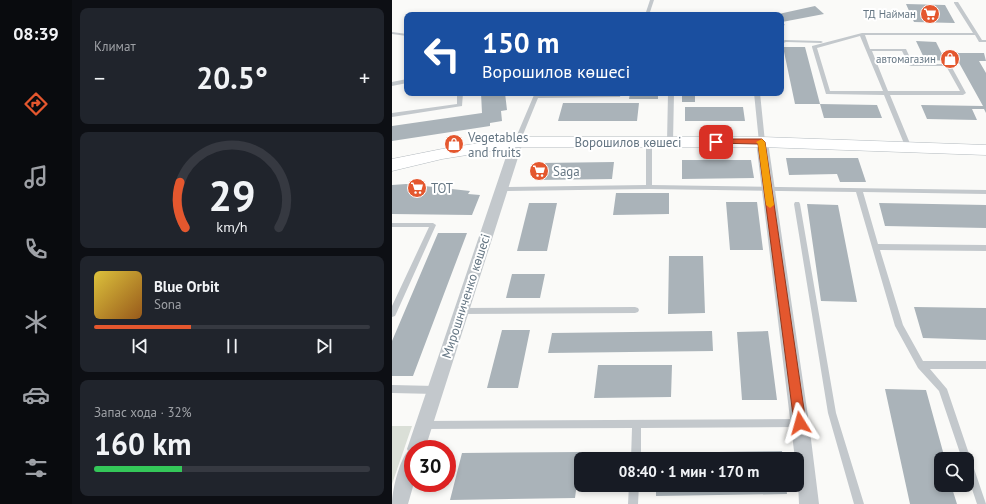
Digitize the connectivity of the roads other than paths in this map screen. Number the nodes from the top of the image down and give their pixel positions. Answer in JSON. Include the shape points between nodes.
{"nodes":[{"id":1,"x":652,"y":0,"type":"edge"},
{"id":2,"x":956,"y":3,"type":"dead end"},
{"id":3,"x":648,"y":12,"type":"edge"},
{"id":4,"x":392,"y":33,"type":"edge"},
{"id":5,"x":862,"y":34,"type":"junction"},
{"id":6,"x":976,"y":34,"type":"junction"},
{"id":7,"x":404,"y":35,"type":"edge"},
{"id":8,"x":986,"y":41,"type":"edge"},
{"id":9,"x":784,"y":42,"type":"edge"},
{"id":10,"x":826,"y":42,"type":"junction"},
{"id":11,"x":868,"y":50,"type":"junction"},
{"id":12,"x":404,"y":82,"type":"edge"},
{"id":13,"x":392,"y":84,"type":"edge"},
{"id":14,"x":886,"y":93,"type":"junction"},
{"id":15,"x":460,"y":96,"type":"edge"},
{"id":16,"x":536,"y":96,"type":"edge"},
{"id":17,"x":536,"y":96,"type":"edge"},
{"id":18,"x":618,"y":96,"type":"edge"},
{"id":19,"x":671,"y":96,"type":"edge"},
{"id":20,"x":757,"y":96,"type":"edge"},
{"id":21,"x":392,"y":115,"type":"edge"},
{"id":22,"x":517,"y":142,"type":"junction"},
{"id":23,"x":649,"y":142,"type":"junction"},
{"id":24,"x":670,"y":142,"type":"junction"},
{"id":25,"x":762,"y":142,"type":"junction"},
{"id":26,"x":908,"y":146,"type":"junction"},
{"id":27,"x":986,"y":150,"type":"edge"},
{"id":28,"x":392,"y":165,"type":"edge"},
{"id":29,"x":649,"y":187,"type":"junction"},
{"id":30,"x":501,"y":189,"type":"junction"},
{"id":31,"x":768,"y":190,"type":"junction"},
{"id":32,"x":859,"y":191,"type":"junction"},
{"id":33,"x":986,"y":192,"type":"edge"},
{"id":34,"x":797,"y":204,"type":"dead end"},
{"id":35,"x":392,"y":225,"type":"edge"},
{"id":36,"x":875,"y":247,"type":"junction"},
{"id":37,"x":986,"y":248,"type":"edge"},
{"id":38,"x":634,"y":310,"type":"dead end"},
{"id":39,"x":461,"y":311,"type":"junction"},
{"id":40,"x":392,"y":314,"type":"edge"},
{"id":41,"x":921,"y":365,"type":"junction"},
{"id":42,"x":986,"y":365,"type":"edge"},
{"id":43,"x":392,"y":389,"type":"edge"},
{"id":44,"x":435,"y":390,"type":"junction"},
{"id":45,"x":800,"y":423,"type":"junction"},
{"id":46,"x":637,"y":424,"type":"junction"},
{"id":47,"x":424,"y":425,"type":"junction"},
{"id":48,"x":419,"y":440,"type":"edge"},
{"id":49,"x":636,"y":452,"type":"edge"},
{"id":50,"x":964,"y":452,"type":"edge"},
{"id":51,"x":974,"y":481,"type":"edge"},
{"id":52,"x":404,"y":486,"type":"edge"},
{"id":53,"x":634,"y":492,"type":"edge"},
{"id":54,"x":398,"y":504,"type":"edge"},
{"id":55,"x":634,"y":504,"type":"edge"},
{"id":56,"x":809,"y":504,"type":"edge"},
{"id":57,"x":859,"y":504,"type":"edge"},
{"id":58,"x":982,"y":504,"type":"edge"}],
"edges":[{"from":1,"to":3,"type":"lane"},
{"from":2,"to":6,"type":"lane"},
{"from":4,"to":7,"type":"lane"},
{"from":5,"to":6,"type":"lane"},
{"from":5,"to":10,"type":"lane"},
{"from":5,"to":11,"type":"lane"},
{"from":6,"to":8,"type":"lane","via":[[981,41]]},
{"from":9,"to":10,"type":"lane"},
{"from":10,"to":14,"type":"lane","via":[[814,47],[828,93]]},
{"from":11,"to":14,"type":"lane"},
{"from":11,"to":14,"type":"lane","via":[[904,50],[910,65],[948,65],[963,93]]},
{"from":12,"to":13,"type":"lane"},
{"from":14,"to":26,"type":"lane"},
{"from":15,"to":21,"type":"lane","via":[[460,105]]},
{"from":16,"to":22,"type":"lane"},
{"from":17,"to":18,"type":"lane"},
{"from":19,"to":24,"type":"lane"},
{"from":20,"to":25,"type":"lane"},
{"from":22,"to":23,"type":"street","name":"Ворошилов көшесі"},
{"from":22,"to":28,"type":"street","name":"Ворошилов көшесі"},
{"from":22,"to":30,"type":"street","name":"Мирошниченко көшесі"},
{"from":23,"to":24,"type":"street","name":"Ворошилов көшесі"},
{"from":23,"to":29,"type":"lane"},
{"from":24,"to":25,"type":"street","name":"Ворошилов көшесі"},
{"from":25,"to":26,"type":"street","name":"Ворошилов көшесі"},
{"from":25,"to":31,"type":"street"},
{"from":26,"to":27,"type":"street","name":"Ворошилов көшесі"},
{"from":29,"to":30,"type":"lane"},
{"from":29,"to":31,"type":"lane"},
{"from":30,"to":39,"type":"street","name":"Мирошниченко көшесі"},
{"from":31,"to":32,"type":"lane"},
{"from":31,"to":45,"type":"street"},
{"from":32,"to":33,"type":"lane"},
{"from":32,"to":36,"type":"lane"},
{"from":34,"to":57,"type":"lane","via":[[832,413]]},
{"from":35,"to":40,"type":"lane","via":[[433,225]]},
{"from":36,"to":37,"type":"lane"},
{"from":36,"to":41,"type":"lane","via":[[899,326]]},
{"from":38,"to":39,"type":"lane"},
{"from":39,"to":44,"type":"street","name":"Мирошниченко көшесі"},
{"from":41,"to":42,"type":"lane"},
{"from":41,"to":50,"type":"lane","via":[[943,389]]},
{"from":43,"to":44,"type":"lane"},
{"from":44,"to":47,"type":"street","name":"Мирошниченко көшесі"},
{"from":45,"to":46,"type":"lane"},
{"from":45,"to":56,"type":"street"},
{"from":46,"to":47,"type":"lane"},
{"from":46,"to":49,"type":"lane"},
{"from":47,"to":48,"type":"street","name":"Мирошниченко көшесі"},
{"from":51,"to":58,"type":"lane"},
{"from":52,"to":54,"type":"street"},
{"from":53,"to":55,"type":"lane"}]}
